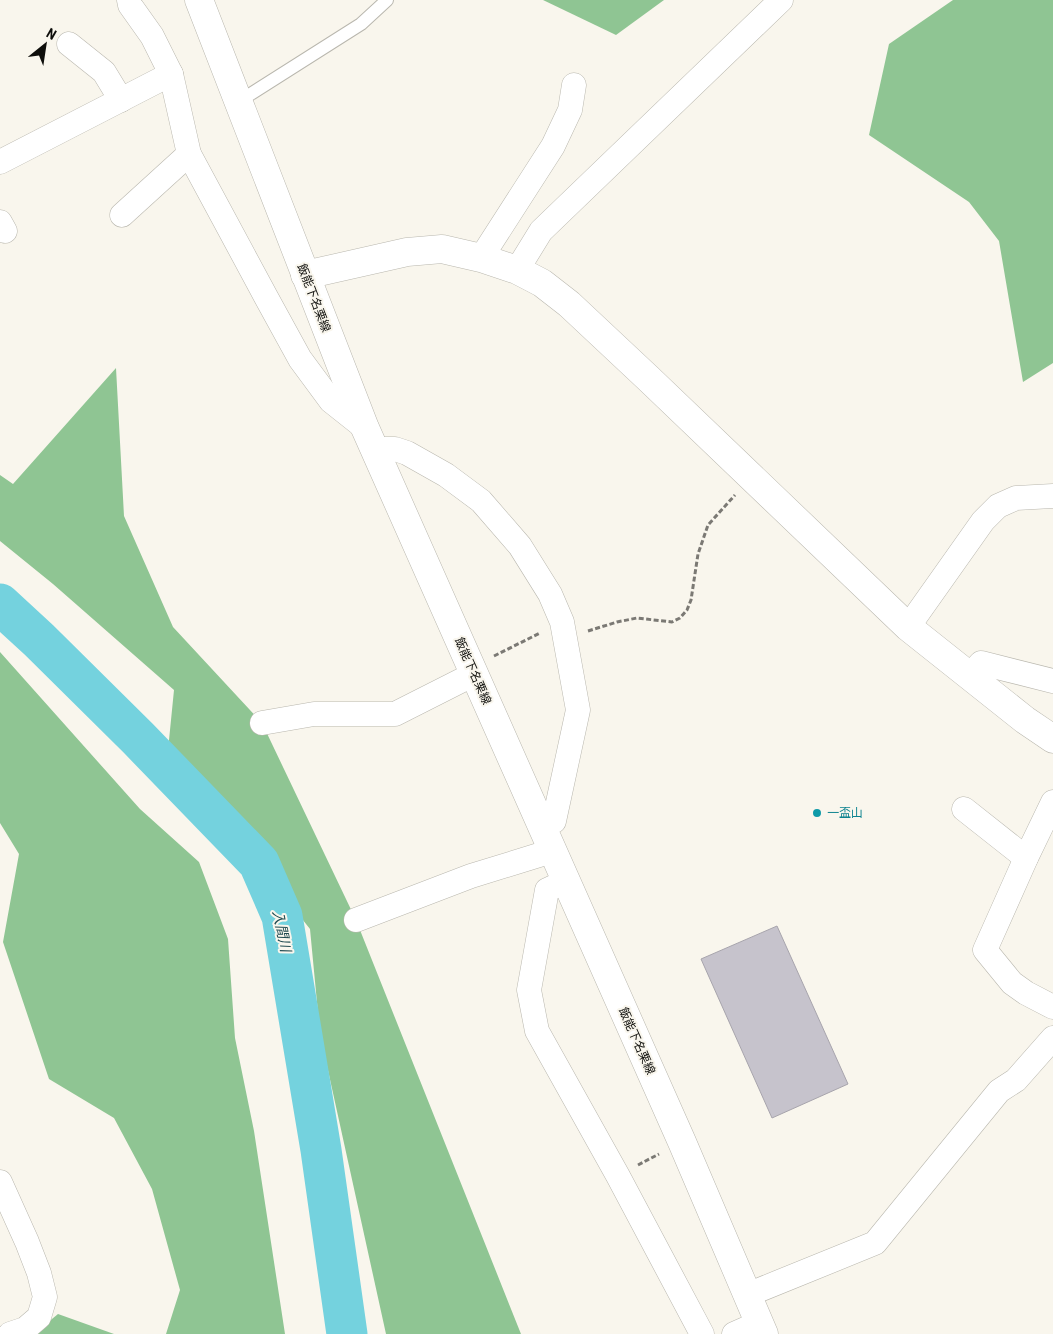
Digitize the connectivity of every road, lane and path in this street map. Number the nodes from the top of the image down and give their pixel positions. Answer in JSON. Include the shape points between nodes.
{"nodes":[{"id":1,"x":129,"y":0,"type":"edge"},
{"id":2,"x":199,"y":0,"type":"edge"},
{"id":3,"x":387,"y":0,"type":"edge"},
{"id":4,"x":781,"y":0,"type":"edge"},
{"id":5,"x":68,"y":44,"type":"dead end"},
{"id":6,"x":171,"y":74,"type":"junction"},
{"id":7,"x":574,"y":85,"type":"dead end"},
{"id":8,"x":122,"y":100,"type":"junction"},
{"id":9,"x":238,"y":102,"type":"junction"},
{"id":10,"x":189,"y":154,"type":"junction"},
{"id":11,"x":0,"y":162,"type":"edge"},
{"id":12,"x":122,"y":215,"type":"dead end"},
{"id":13,"x":482,"y":258,"type":"junction"},
{"id":14,"x":517,"y":270,"type":"junction"},
{"id":15,"x":305,"y":275,"type":"junction"},
{"id":16,"x":369,"y":438,"type":"junction"},
{"id":17,"x":751,"y":478,"type":"junction"},
{"id":18,"x":1053,"y":496,"type":"edge"},
{"id":19,"x":908,"y":627,"type":"junction"},
{"id":20,"x":564,"y":630,"type":"junction"},
{"id":21,"x":473,"y":671,"type":"junction"},
{"id":22,"x":969,"y":676,"type":"junction"},
{"id":23,"x":1053,"y":681,"type":"edge"},
{"id":24,"x":262,"y":723,"type":"dead end"},
{"id":25,"x":1053,"y":739,"type":"edge"},
{"id":26,"x":1053,"y":802,"type":"edge"},
{"id":27,"x":964,"y":809,"type":"dead end"},
{"id":28,"x":541,"y":827,"type":"junction"},
{"id":29,"x":552,"y":851,"type":"junction"},
{"id":30,"x":1026,"y":858,"type":"junction"},
{"id":31,"x":566,"y":881,"type":"junction"},
{"id":32,"x":356,"y":920,"type":"dead end"},
{"id":33,"x":1053,"y":1007,"type":"edge"},
{"id":34,"x":1053,"y":1038,"type":"edge"},
{"id":35,"x":682,"y":1142,"type":"junction"},
{"id":36,"x":618,"y":1176,"type":"junction"},
{"id":37,"x":0,"y":1182,"type":"edge"},
{"id":38,"x":747,"y":1295,"type":"junction"},
{"id":39,"x":762,"y":1329,"type":"edge"},
{"id":40,"x":10,"y":1334,"type":"edge"},
{"id":41,"x":702,"y":1334,"type":"edge"},
{"id":42,"x":734,"y":1334,"type":"edge"}],
"edges":[{"from":1,"to":6,"type":"street"},
{"from":2,"to":9,"type":"main road","name":"飯能下名栗線"},
{"from":3,"to":9,"type":"lane","via":[[361,24]]},
{"from":4,"to":14,"type":"street","via":[[541,231]]},
{"from":5,"to":8,"type":"street","via":[[104,72]]},
{"from":6,"to":8,"type":"street"},
{"from":6,"to":10,"type":"street"},
{"from":7,"to":13,"type":"street","via":[[570,110],[553,146]]},
{"from":8,"to":11,"type":"street"},
{"from":9,"to":15,"type":"main road","name":"飯能下名栗線"},
{"from":10,"to":12,"type":"street"},
{"from":10,"to":16,"type":"street","via":[[300,358],[331,401]]},
{"from":13,"to":14,"type":"main road"},
{"from":13,"to":15,"type":"main road","via":[[442,249],[407,252]]},
{"from":14,"to":17,"type":"main road","via":[[542,283],[569,304]]},
{"from":15,"to":16,"type":"main road","name":"飯能下名栗線"},
{"from":16,"to":20,"type":"street","via":[[407,453],[482,501],[520,546],[550,594]]},
{"from":16,"to":21,"type":"main road","name":"飯能下名栗線"},
{"from":17,"to":19,"type":"main road"},
{"from":17,"to":20,"type":"path","via":[[708,525],[698,554],[691,600],[680,618],[672,622],[637,618]]},
{"from":18,"to":19,"type":"street","via":[[1016,498],[998,506],[982,521]]},
{"from":19,"to":22,"type":"main road"},
{"from":20,"to":21,"type":"path"},
{"from":20,"to":28,"type":"street","via":[[578,710],[554,821]]},
{"from":21,"to":24,"type":"street","via":[[395,714],[314,714]]},
{"from":21,"to":28,"type":"main road","name":"飯能下名栗線"},
{"from":22,"to":23,"type":"street","via":[[981,663]]},
{"from":22,"to":25,"type":"main road"},
{"from":26,"to":30,"type":"street"},
{"from":27,"to":30,"type":"street"},
{"from":28,"to":29,"type":"main road","name":"飯能下名栗線"},
{"from":29,"to":31,"type":"main road","name":"飯能下名栗線"},
{"from":29,"to":32,"type":"street","via":[[471,876]]},
{"from":30,"to":33,"type":"street","via":[[985,950],[1012,983]]},
{"from":31,"to":35,"type":"main road","name":"飯能下名栗線"},
{"from":31,"to":36,"type":"street","via":[[547,890],[529,990],[536,1031]]},
{"from":34,"to":38,"type":"street","via":[[1016,1080],[999,1091],[875,1243]]},
{"from":35,"to":36,"type":"path"},
{"from":35,"to":38,"type":"main road","name":"飯能下名栗線"},
{"from":36,"to":41,"type":"street"},
{"from":37,"to":40,"type":"street","via":[[39,1273],[45,1297],[38,1317],[25,1329]]},
{"from":38,"to":39,"type":"main road","name":"飯能下名栗線"},
{"from":39,"to":42,"type":"street"}]}
